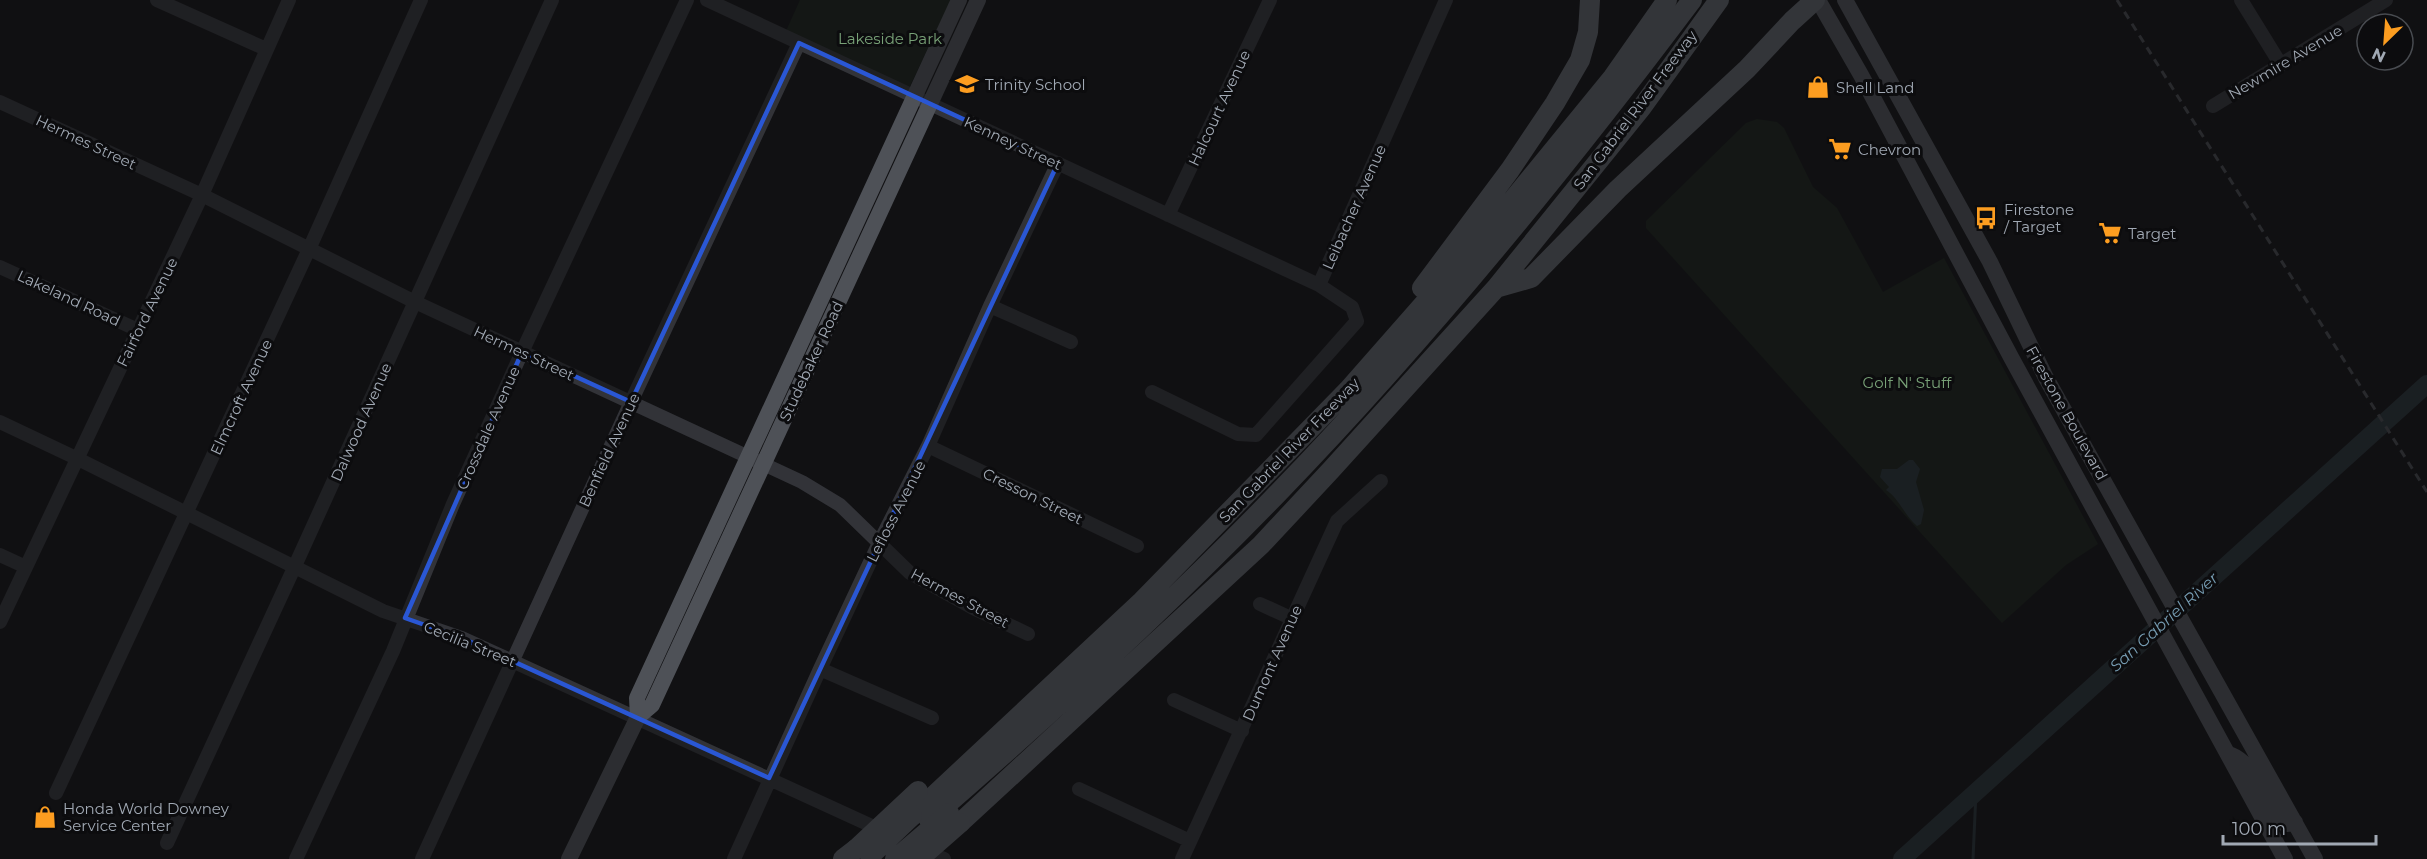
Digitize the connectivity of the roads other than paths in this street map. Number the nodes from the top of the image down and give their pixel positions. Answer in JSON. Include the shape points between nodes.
{"nodes":[{"id":1,"x":157,"y":0,"type":"edge"},
{"id":2,"x":289,"y":0,"type":"edge"},
{"id":3,"x":421,"y":0,"type":"edge"},
{"id":4,"x":552,"y":0,"type":"edge"},
{"id":5,"x":687,"y":0,"type":"edge"},
{"id":6,"x":707,"y":0,"type":"edge"},
{"id":7,"x":959,"y":0,"type":"edge"},
{"id":8,"x":978,"y":0,"type":"edge"},
{"id":9,"x":1270,"y":0,"type":"edge"},
{"id":10,"x":1446,"y":0,"type":"edge"},
{"id":11,"x":1590,"y":0,"type":"edge"},
{"id":12,"x":1667,"y":0,"type":"edge"},
{"id":13,"x":1692,"y":0,"type":"edge"},
{"id":14,"x":1699,"y":0,"type":"edge"},
{"id":15,"x":1719,"y":0,"type":"edge"},
{"id":16,"x":1816,"y":0,"type":"edge"},
{"id":17,"x":1845,"y":0,"type":"edge"},
{"id":18,"x":2241,"y":0,"type":"edge"},
{"id":19,"x":2386,"y":0,"type":"edge"},
{"id":20,"x":799,"y":43,"type":"junction"},
{"id":21,"x":266,"y":49,"type":"junction"},
{"id":22,"x":2281,"y":65,"type":"junction"},
{"id":23,"x":915,"y":97,"type":"junction"},
{"id":24,"x":0,"y":102,"type":"edge"},
{"id":25,"x":930,"y":104,"type":"junction"},
{"id":26,"x":2213,"y":106,"type":"dead end"},
{"id":27,"x":1058,"y":164,"type":"junction"},
{"id":28,"x":202,"y":195,"type":"junction"},
{"id":29,"x":1168,"y":215,"type":"junction"},
{"id":30,"x":310,"y":247,"type":"junction"},
{"id":31,"x":0,"y":267,"type":"edge"},
{"id":32,"x":1319,"y":285,"type":"junction"},
{"id":33,"x":1496,"y":288,"type":"junction"},
{"id":34,"x":415,"y":302,"type":"junction"},
{"id":35,"x":990,"y":306,"type":"junction"},
{"id":36,"x":1983,"y":306,"type":"junction"},
{"id":37,"x":138,"y":330,"type":"junction"},
{"id":38,"x":1071,"y":342,"type":"dead end"},
{"id":39,"x":522,"y":352,"type":"junction"},
{"id":40,"x":2046,"y":378,"type":"junction"},
{"id":41,"x":1348,"y":390,"type":"junction"},
{"id":42,"x":1152,"y":392,"type":"dead end"},
{"id":43,"x":631,"y":402,"type":"junction"},
{"id":44,"x":0,"y":422,"type":"edge"},
{"id":45,"x":928,"y":446,"type":"junction"},
{"id":46,"x":748,"y":457,"type":"junction"},
{"id":47,"x":76,"y":458,"type":"junction"},
{"id":48,"x":763,"y":464,"type":"junction"},
{"id":49,"x":1381,"y":482,"type":"dead end"},
{"id":50,"x":187,"y":513,"type":"junction"},
{"id":51,"x":879,"y":543,"type":"junction"},
{"id":52,"x":1137,"y":546,"type":"dead end"},
{"id":53,"x":0,"y":555,"type":"edge"},
{"id":54,"x":26,"y":567,"type":"junction"},
{"id":55,"x":294,"y":568,"type":"junction"},
{"id":56,"x":1260,"y":604,"type":"dead end"},
{"id":57,"x":405,"y":618,"type":"junction"},
{"id":58,"x":1293,"y":619,"type":"junction"},
{"id":59,"x":0,"y":622,"type":"edge"},
{"id":60,"x":1028,"y":634,"type":"dead end"},
{"id":61,"x":513,"y":661,"type":"junction"},
{"id":62,"x":819,"y":669,"type":"junction"},
{"id":63,"x":1038,"y":698,"type":"junction"},
{"id":64,"x":1174,"y":700,"type":"dead end"},
{"id":65,"x":638,"y":717,"type":"junction"},
{"id":66,"x":932,"y":718,"type":"dead end"},
{"id":67,"x":1242,"y":731,"type":"junction"},
{"id":68,"x":2228,"y":754,"type":"junction"},
{"id":69,"x":769,"y":778,"type":"junction"},
{"id":70,"x":1079,"y":789,"type":"dead end"},
{"id":71,"x":56,"y":793,"type":"dead end"},
{"id":72,"x":955,"y":818,"type":"junction"},
{"id":73,"x":919,"y":819,"type":"junction"},
{"id":74,"x":2295,"y":822,"type":"junction"},
{"id":75,"x":1190,"y":841,"type":"junction"},
{"id":76,"x":167,"y":843,"type":"dead end"},
{"id":77,"x":864,"y":856,"type":"edge"},
{"id":78,"x":296,"y":859,"type":"edge"},
{"id":79,"x":422,"y":859,"type":"edge"},
{"id":80,"x":569,"y":859,"type":"edge"},
{"id":81,"x":734,"y":859,"type":"edge"},
{"id":82,"x":895,"y":859,"type":"edge"},
{"id":83,"x":919,"y":859,"type":"edge"},
{"id":84,"x":944,"y":859,"type":"edge"},
{"id":85,"x":1182,"y":859,"type":"edge"},
{"id":86,"x":2285,"y":859,"type":"edge"},
{"id":87,"x":2315,"y":859,"type":"edge"}],
"edges":[{"from":1,"to":21,"type":"street"},
{"from":2,"to":21,"type":"street","name":"Fairford Avenue"},
{"from":3,"to":30,"type":"street","name":"Elmcroft Avenue"},
{"from":4,"to":34,"type":"street","name":"Dalwood Avenue"},
{"from":5,"to":39,"type":"street","name":"Crossdale Avenue"},
{"from":6,"to":20,"type":"street","name":"Kenney Street"},
{"from":7,"to":23,"type":"main road","name":"Studebaker Road"},
{"from":8,"to":25,"type":"main road","name":"Studebaker Road"},
{"from":9,"to":29,"type":"street","name":"Halcourt Avenue"},
{"from":10,"to":32,"type":"street","name":"Leibacher Avenue"},
{"from":11,"to":41,"type":"highway","via":[[1588,32],[1580,60],[1555,103]]},
{"from":12,"to":41,"type":"highway","name":"San Gabriel River Freeway","via":[[1613,77],[1480,240]]},
{"from":13,"to":73,"type":"highway","via":[[1502,244],[1281,491],[1122,647]]},
{"from":14,"to":72,"type":"highway","via":[[1567,175],[1383,391],[1188,595]]},
{"from":15,"to":33,"type":"highway","name":"San Gabriel River Freeway","via":[[1642,107]]},
{"from":16,"to":33,"type":"highway","via":[[1531,278]]},
{"from":16,"to":36,"type":"main road","name":"Firestone Boulevard","via":[[1861,75]]},
{"from":17,"to":40,"type":"main road","name":"Firestone Boulevard","via":[[1990,262]]},
{"from":18,"to":22,"type":"street"},
{"from":19,"to":22,"type":"street","name":"Newmire Avenue"},
{"from":20,"to":23,"type":"street","name":"Kenney Street"},
{"from":20,"to":43,"type":"street","name":"Benfield Avenue"},
{"from":21,"to":28,"type":"street","name":"Fairford Avenue"},
{"from":22,"to":26,"type":"street","name":"Newmire Avenue"},
{"from":23,"to":25,"type":"street","name":"Kenney Street"},
{"from":23,"to":46,"type":"main road","name":"Studebaker Road"},
{"from":24,"to":28,"type":"street","name":"Hermes Street"},
{"from":25,"to":27,"type":"street","name":"Kenney Street"},
{"from":25,"to":48,"type":"main road","name":"Studebaker Road"},
{"from":27,"to":29,"type":"street","name":"Kenney Street"},
{"from":27,"to":35,"type":"street","name":"Lefloss Avenue"},
{"from":28,"to":30,"type":"street","name":"Hermes Street"},
{"from":28,"to":37,"type":"street","name":"Fairford Avenue"},
{"from":29,"to":32,"type":"street","name":"Kenney Street"},
{"from":30,"to":34,"type":"street","name":"Hermes Street"},
{"from":30,"to":50,"type":"street","name":"Elmcroft Avenue"},
{"from":31,"to":37,"type":"street","name":"Lakeland Road"},
{"from":32,"to":42,"type":"street","name":"Leibacher Avenue","via":[[1352,307],[1357,321],[1256,435],[1238,434]]},
{"from":33,"to":72,"type":"highway","name":"San Gabriel River Freeway","via":[[1262,545]]},
{"from":34,"to":39,"type":"street","name":"Hermes Street"},
{"from":34,"to":55,"type":"street","name":"Dalwood Avenue"},
{"from":35,"to":38,"type":"street"},
{"from":35,"to":45,"type":"street","name":"Lefloss Avenue"},
{"from":36,"to":40,"type":"main road","via":[[1995,305],[2000,309],[2031,366]]},
{"from":36,"to":68,"type":"main road","name":"Firestone Boulevard"},
{"from":37,"to":47,"type":"street","name":"Fairford Avenue"},
{"from":39,"to":43,"type":"street","name":"Hermes Street"},
{"from":39,"to":57,"type":"street","name":"Crossdale Avenue"},
{"from":40,"to":74,"type":"main road","name":"Firestone Boulevard"},
{"from":41,"to":63,"type":"highway","name":"San Gabriel River Freeway","via":[[1142,602]]},
{"from":43,"to":46,"type":"street","name":"Hermes Street"},
{"from":43,"to":61,"type":"street","name":"Benfield Avenue"},
{"from":44,"to":47,"type":"street","name":"Cecilia Street"},
{"from":45,"to":51,"type":"street","name":"Lefloss Avenue"},
{"from":45,"to":52,"type":"street","name":"Cresson Street"},
{"from":46,"to":48,"type":"street","name":"Hermes Street"},
{"from":46,"to":65,"type":"main road","name":"Studebaker Road","via":[[636,698]]},
{"from":47,"to":50,"type":"street","name":"Cecilia Street"},
{"from":47,"to":54,"type":"street","name":"Fairford Avenue"},
{"from":48,"to":51,"type":"street","name":"Hermes Street","via":[[840,506]]},
{"from":48,"to":65,"type":"main road","name":"Studebaker Road","via":[[651,705]]},
{"from":49,"to":58,"type":"street","name":"Dumont Avenue","via":[[1337,521]]},
{"from":50,"to":55,"type":"street","name":"Cecilia Street"},
{"from":50,"to":71,"type":"street","name":"Elmcroft Avenue"},
{"from":51,"to":60,"type":"street","name":"Hermes Street","via":[[910,573]]},
{"from":51,"to":62,"type":"street","name":"Lefloss Avenue"},
{"from":53,"to":54,"type":"street"},
{"from":54,"to":59,"type":"street","name":"Fairford Avenue"},
{"from":55,"to":57,"type":"street","name":"Cecilia Street"},
{"from":55,"to":76,"type":"street","name":"Dalwood Avenue"},
{"from":56,"to":58,"type":"street"},
{"from":57,"to":61,"type":"street","name":"Cecilia Street"},
{"from":57,"to":78,"type":"street","name":"Crossdale Avenue"},
{"from":58,"to":67,"type":"street","name":"Dumont Avenue"},
{"from":61,"to":65,"type":"street","name":"Cecilia Street"},
{"from":61,"to":79,"type":"street","name":"Benfield Avenue"},
{"from":62,"to":66,"type":"street"},
{"from":62,"to":69,"type":"street","name":"Lefloss Avenue"},
{"from":63,"to":73,"type":"highway","name":"San Gabriel River Freeway"},
{"from":63,"to":77,"type":"highway","bridge":true,"via":[[918,791]]},
{"from":64,"to":67,"type":"street"},
{"from":65,"to":69,"type":"street","name":"Cecilia Street"},
{"from":65,"to":80,"type":"main road","name":"Studebaker Road"},
{"from":67,"to":75,"type":"street","name":"Dumont Avenue"},
{"from":68,"to":74,"type":"main road","name":"Firestone Boulevard","via":[[2238,758],[2254,775],[2278,819],[2283,824]]},
{"from":68,"to":86,"type":"main road","name":"Firestone Boulevard"},
{"from":69,"to":81,"type":"street","name":"Lefloss Avenue"},
{"from":69,"to":84,"type":"street","name":"Cecilia Street"},
{"from":70,"to":75,"type":"street"},
{"from":72,"to":82,"type":"highway","bridge":true},
{"from":72,"to":83,"type":"highway","name":"San Gabriel River Freeway","bridge":true},
{"from":73,"to":77,"type":"highway","name":"San Gabriel River Freeway","bridge":true},
{"from":74,"to":87,"type":"main road","name":"Firestone Boulevard"},
{"from":75,"to":85,"type":"street","name":"Dumont Avenue"}]}
